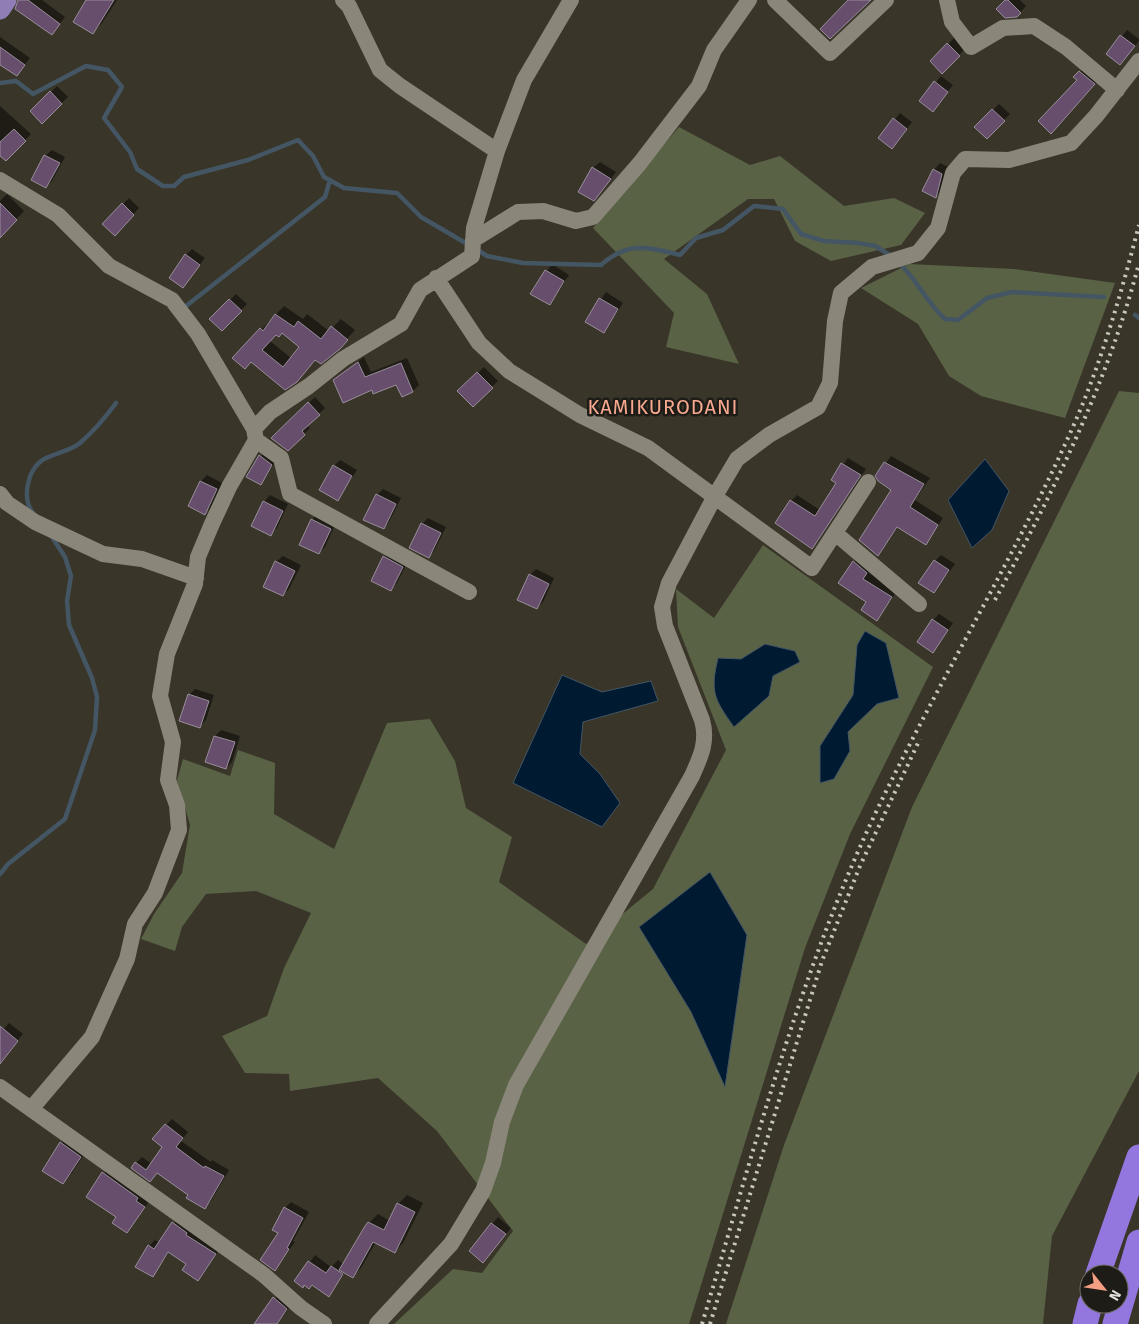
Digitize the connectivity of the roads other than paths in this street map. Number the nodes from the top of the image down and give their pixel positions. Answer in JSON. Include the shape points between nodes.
{"nodes":[{"id":1,"x":6,"y":0,"type":"edge"},
{"id":2,"x":343,"y":0,"type":"edge"},
{"id":3,"x":570,"y":0,"type":"edge"},
{"id":4,"x":749,"y":0,"type":"edge"},
{"id":5,"x":775,"y":0,"type":"edge"},
{"id":6,"x":886,"y":0,"type":"edge"},
{"id":7,"x":947,"y":0,"type":"edge"},
{"id":8,"x":0,"y":9,"type":"edge"},
{"id":9,"x":1139,"y":61,"type":"edge"},
{"id":10,"x":1117,"y":90,"type":"junction"},
{"id":11,"x":497,"y":151,"type":"junction"},
{"id":12,"x":0,"y":180,"type":"edge"},
{"id":13,"x":473,"y":240,"type":"junction"},
{"id":14,"x":436,"y":278,"type":"junction"},
{"id":15,"x":255,"y":434,"type":"junction"},
{"id":16,"x":868,"y":482,"type":"dead end"},
{"id":17,"x":0,"y":494,"type":"edge"},
{"id":18,"x":715,"y":496,"type":"junction"},
{"id":19,"x":835,"y":533,"type":"junction"},
{"id":20,"x":196,"y":578,"type":"junction"},
{"id":21,"x":469,"y":592,"type":"dead end"},
{"id":22,"x":919,"y":604,"type":"dead end"},
{"id":23,"x":0,"y":1087,"type":"edge"},
{"id":24,"x":31,"y":1110,"type":"junction"},
{"id":25,"x":1139,"y":1157,"type":"edge"},
{"id":26,"x":1139,"y":1242,"type":"edge"},
{"id":27,"x":1102,"y":1264,"type":"edge"},
{"id":28,"x":324,"y":1324,"type":"edge"},
{"id":29,"x":377,"y":1324,"type":"edge"},
{"id":30,"x":1115,"y":1324,"type":"edge"}],
"edges":[{"from":1,"to":8,"type":"main road"},
{"from":2,"to":11,"type":"street","via":[[349,6],[380,70]]},
{"from":3,"to":11,"type":"street","via":[[524,80]]},
{"from":4,"to":13,"type":"street","via":[[714,50],[699,86],[640,163],[593,217],[576,222],[543,211],[518,212]]},
{"from":5,"to":6,"type":"street","via":[[830,53]]},
{"from":7,"to":10,"type":"street","via":[[952,22],[970,46],[1003,28],[1034,26],[1066,47]]},
{"from":9,"to":10,"type":"street"},
{"from":10,"to":18,"type":"street","via":[[1071,143],[1009,160],[965,159],[953,173],[938,228],[918,253],[872,267],[840,292],[830,383],[818,407],[737,459]]},
{"from":11,"to":13,"type":"street"},
{"from":12,"to":15,"type":"street","via":[[58,215],[109,266],[172,300],[198,334]]},
{"from":13,"to":14,"type":"street","via":[[472,256]]},
{"from":14,"to":15,"type":"street","via":[[420,290],[401,324],[344,359],[270,412]]},
{"from":14,"to":18,"type":"street","via":[[479,342],[509,372],[580,415],[648,448]]},
{"from":15,"to":20,"type":"street","via":[[211,526],[198,558]]},
{"from":15,"to":21,"type":"street","via":[[281,458],[290,494]]},
{"from":16,"to":19,"type":"street"},
{"from":17,"to":20,"type":"street","via":[[7,503],[35,522],[104,554],[142,559]]},
{"from":18,"to":19,"type":"street","via":[[812,568]]},
{"from":18,"to":29,"type":"street","via":[[669,583],[662,607],[665,626],[706,734],[703,751],[692,776],[516,1085],[483,1191],[451,1244]]},
{"from":19,"to":22,"type":"street"},
{"from":20,"to":24,"type":"street","via":[[167,654],[160,696],[173,742],[168,780],[177,805],[179,830],[155,893],[135,924],[127,959],[92,1037]]},
{"from":23,"to":24,"type":"street"},
{"from":24,"to":28,"type":"street","via":[[264,1275]]},
{"from":25,"to":27,"type":"highway"},
{"from":26,"to":30,"type":"highway"}]}
